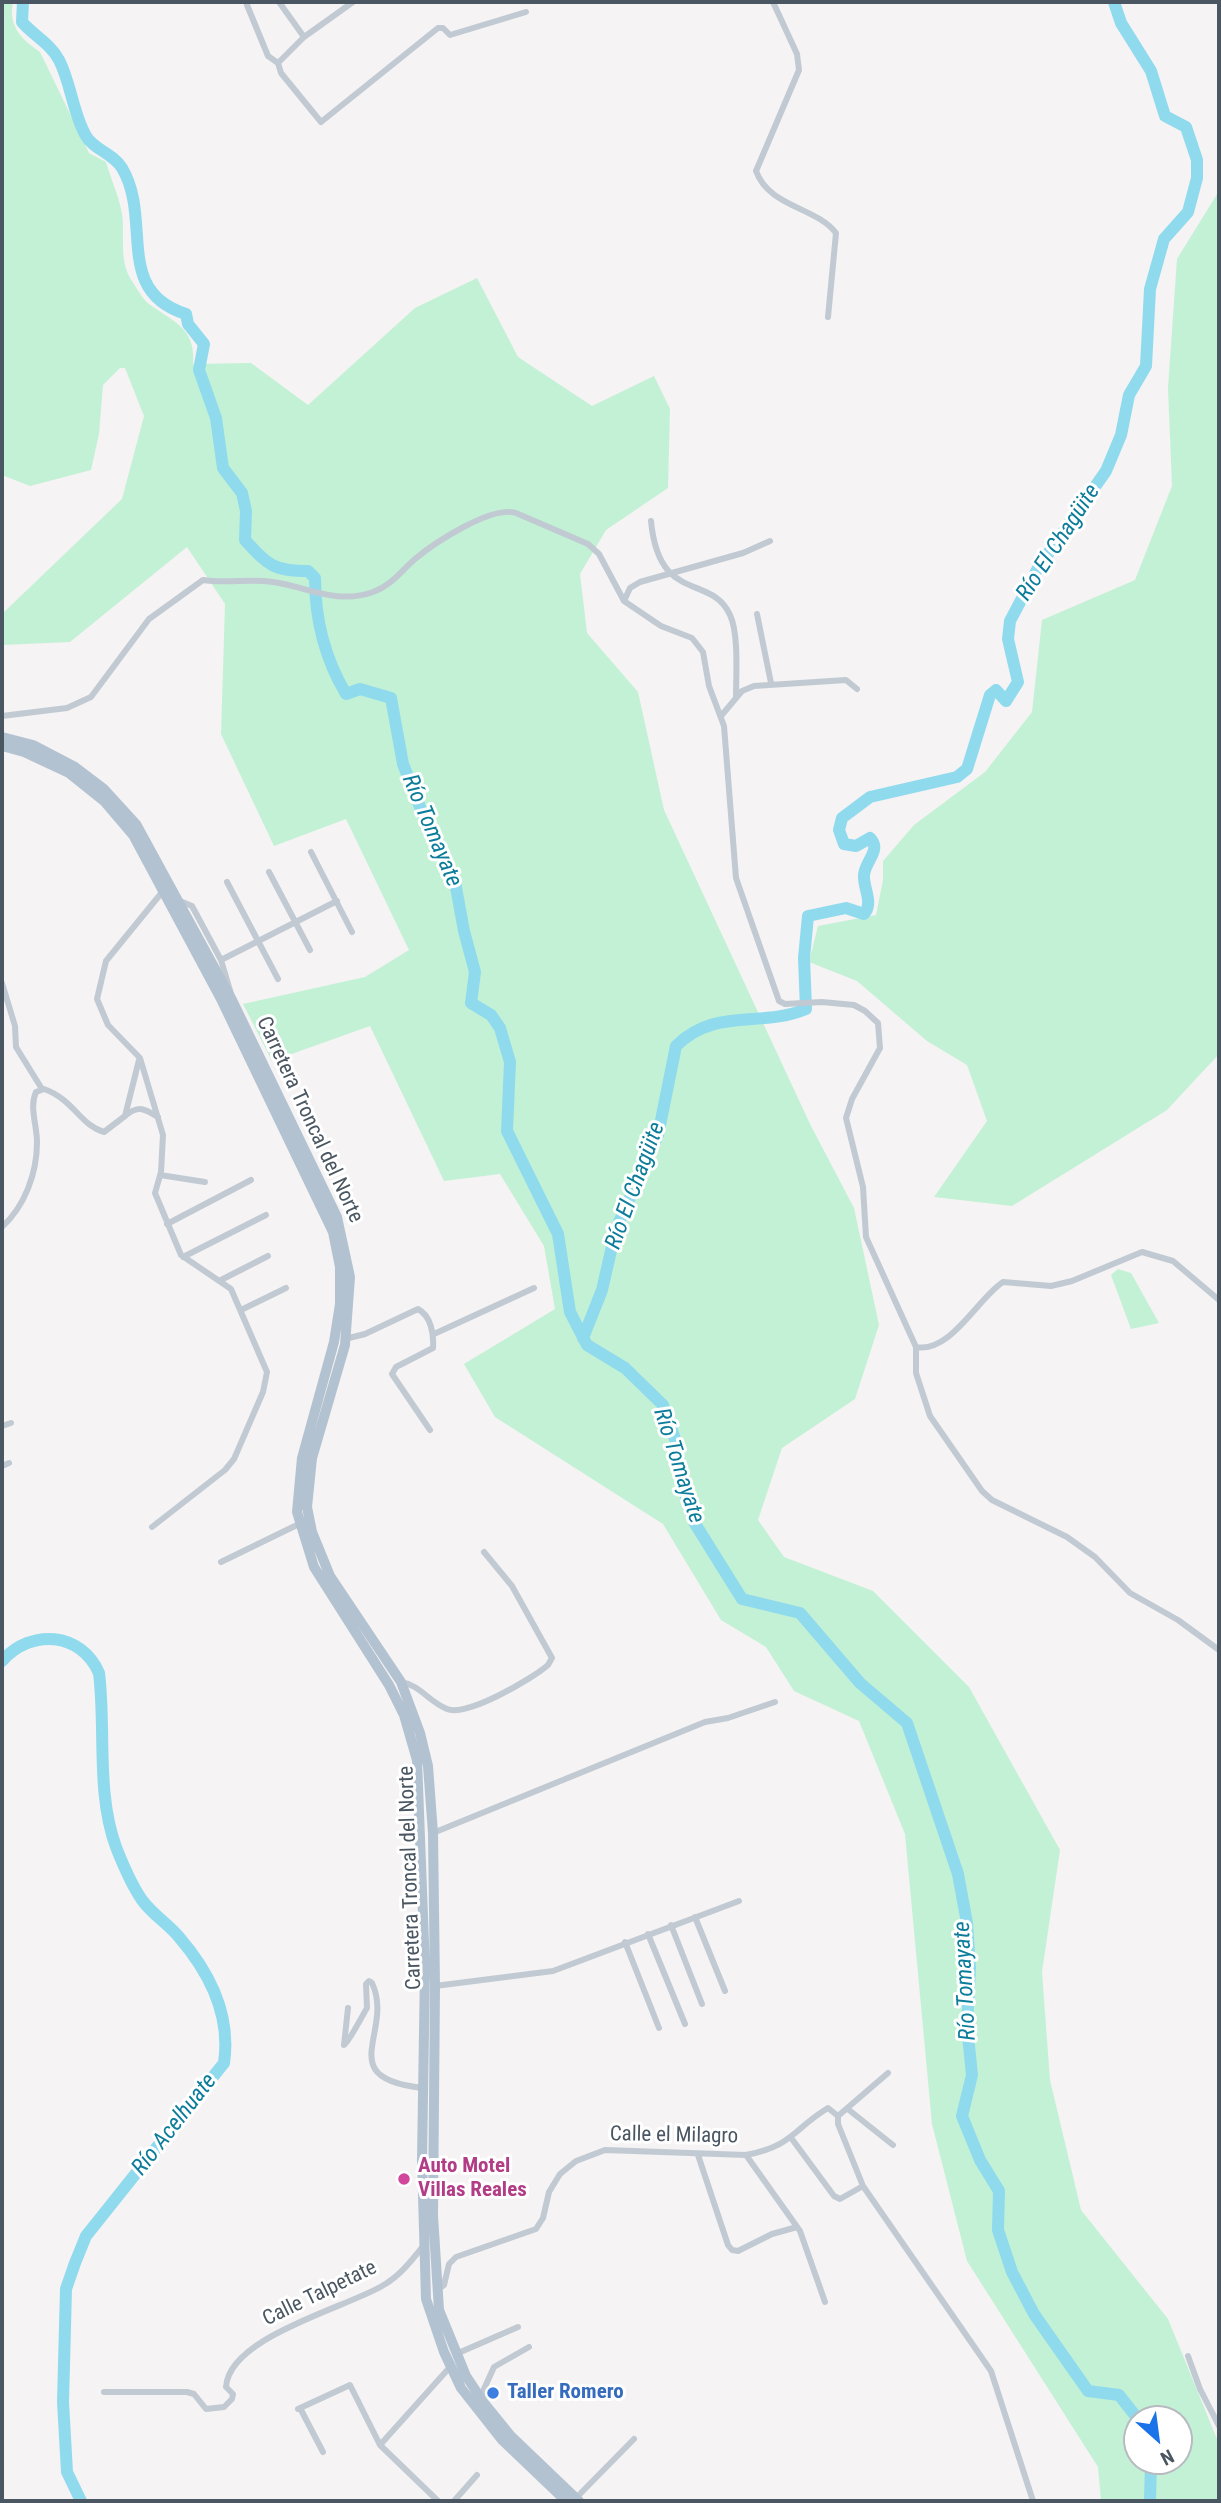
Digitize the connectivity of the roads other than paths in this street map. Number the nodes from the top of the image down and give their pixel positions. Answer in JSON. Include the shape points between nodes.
{"nodes":[{"id":1,"x":279,"y":2,"type":"edge"},
{"id":2,"x":353,"y":2,"type":"edge"},
{"id":3,"x":773,"y":2,"type":"edge"},
{"id":4,"x":247,"y":5,"type":"dead end"},
{"id":5,"x":526,"y":12,"type":"dead end"},
{"id":6,"x":304,"y":37,"type":"junction"},
{"id":7,"x":278,"y":63,"type":"junction"},
{"id":8,"x":828,"y":317,"type":"dead end"},
{"id":9,"x":651,"y":521,"type":"dead end"},
{"id":10,"x":770,"y":541,"type":"dead end"},
{"id":11,"x":669,"y":574,"type":"junction"},
{"id":12,"x":624,"y":601,"type":"junction"},
{"id":13,"x":757,"y":614,"type":"dead end"},
{"id":14,"x":771,"y":683,"type":"junction"},
{"id":15,"x":857,"y":689,"type":"dead end"},
{"id":16,"x":736,"y":696,"type":"junction"},
{"id":17,"x":2,"y":716,"type":"edge"},
{"id":18,"x":721,"y":716,"type":"junction"},
{"id":19,"x":2,"y":737,"type":"edge"},
{"id":20,"x":2,"y":746,"type":"edge"},
{"id":21,"x":311,"y":852,"type":"dead end"},
{"id":22,"x":269,"y":873,"type":"dead end"},
{"id":23,"x":227,"y":882,"type":"dead end"},
{"id":24,"x":164,"y":890,"type":"junction"},
{"id":25,"x":180,"y":901,"type":"junction"},
{"id":26,"x":337,"y":901,"type":"junction"},
{"id":27,"x":296,"y":920,"type":"junction"},
{"id":28,"x":352,"y":932,"type":"dead end"},
{"id":29,"x":257,"y":940,"type":"junction"},
{"id":30,"x":310,"y":950,"type":"dead end"},
{"id":31,"x":221,"y":960,"type":"junction"},
{"id":32,"x":278,"y":979,"type":"dead end"},
{"id":33,"x":2,"y":983,"type":"edge"},
{"id":34,"x":232,"y":1000,"type":"junction"},
{"id":35,"x":140,"y":1058,"type":"junction"},
{"id":36,"x":42,"y":1089,"type":"junction"},
{"id":37,"x":125,"y":1116,"type":"junction"},
{"id":38,"x":158,"y":1117,"type":"junction"},
{"id":39,"x":160,"y":1175,"type":"junction"},
{"id":40,"x":251,"y":1180,"type":"dead end"},
{"id":41,"x":205,"y":1182,"type":"dead end"},
{"id":42,"x":266,"y":1215,"type":"dead end"},
{"id":43,"x":167,"y":1224,"type":"junction"},
{"id":44,"x":2,"y":1227,"type":"edge"},
{"id":45,"x":268,"y":1256,"type":"dead end"},
{"id":46,"x":183,"y":1257,"type":"junction"},
{"id":47,"x":219,"y":1281,"type":"junction"},
{"id":48,"x":286,"y":1288,"type":"dead end"},
{"id":49,"x":534,"y":1288,"type":"dead end"},
{"id":50,"x":1219,"y":1300,"type":"edge"},
{"id":51,"x":241,"y":1310,"type":"junction"},
{"id":52,"x":434,"y":1334,"type":"junction"},
{"id":53,"x":341,"y":1342,"type":"junction"},
{"id":54,"x":916,"y":1347,"type":"junction"},
{"id":55,"x":11,"y":1423,"type":"dead end"},
{"id":56,"x":2,"y":1426,"type":"edge"},
{"id":57,"x":430,"y":1430,"type":"dead end"},
{"id":58,"x":9,"y":1463,"type":"dead end"},
{"id":59,"x":2,"y":1466,"type":"edge"},
{"id":60,"x":299,"y":1524,"type":"junction"},
{"id":61,"x":152,"y":1527,"type":"dead end"},
{"id":62,"x":484,"y":1552,"type":"dead end"},
{"id":63,"x":221,"y":1562,"type":"dead end"},
{"id":64,"x":1219,"y":1650,"type":"edge"},
{"id":65,"x":401,"y":1682,"type":"junction"},
{"id":66,"x":775,"y":1702,"type":"dead end"},
{"id":67,"x":433,"y":1833,"type":"junction"},
{"id":68,"x":739,"y":1901,"type":"dead end"},
{"id":69,"x":695,"y":1917,"type":"junction"},
{"id":70,"x":671,"y":1926,"type":"junction"},
{"id":71,"x":648,"y":1934,"type":"junction"},
{"id":72,"x":625,"y":1942,"type":"junction"},
{"id":73,"x":435,"y":1986,"type":"junction"},
{"id":74,"x":725,"y":1991,"type":"dead end"},
{"id":75,"x":702,"y":2004,"type":"dead end"},
{"id":76,"x":348,"y":2008,"type":"dead end"},
{"id":77,"x":685,"y":2024,"type":"dead end"},
{"id":78,"x":659,"y":2028,"type":"dead end"},
{"id":79,"x":888,"y":2073,"type":"dead end"},
{"id":80,"x":423,"y":2088,"type":"junction"},
{"id":81,"x":849,"y":2110,"type":"junction"},
{"id":82,"x":838,"y":2116,"type":"junction"},
{"id":83,"x":792,"y":2138,"type":"junction"},
{"id":84,"x":892,"y":2145,"type":"dead end"},
{"id":85,"x":698,"y":2155,"type":"junction"},
{"id":86,"x":746,"y":2155,"type":"junction"},
{"id":87,"x":863,"y":2186,"type":"junction"},
{"id":88,"x":797,"y":2227,"type":"junction"},
{"id":89,"x":424,"y":2245,"type":"junction"},
{"id":90,"x":436,"y":2291,"type":"junction"},
{"id":91,"x":825,"y":2302,"type":"dead end"},
{"id":92,"x":518,"y":2327,"type":"dead end"},
{"id":93,"x":529,"y":2347,"type":"dead end"},
{"id":94,"x":456,"y":2354,"type":"junction"},
{"id":95,"x":1188,"y":2356,"type":"dead end"},
{"id":96,"x":450,"y":2367,"type":"junction"},
{"id":97,"x":104,"y":2392,"type":"dead end"},
{"id":98,"x":484,"y":2403,"type":"junction"},
{"id":99,"x":1219,"y":2426,"type":"edge"},
{"id":100,"x":634,"y":2439,"type":"dead end"},
{"id":101,"x":380,"y":2445,"type":"junction"},
{"id":102,"x":323,"y":2452,"type":"dead end"},
{"id":103,"x":477,"y":2475,"type":"dead end"},
{"id":104,"x":574,"y":2500,"type":"edge"},
{"id":105,"x":438,"y":2501,"type":"edge"},
{"id":106,"x":454,"y":2501,"type":"edge"},
{"id":107,"x":1033,"y":2501,"type":"edge"}],
"edges":[{"from":1,"to":6,"type":"street"},
{"from":2,"to":6,"type":"street"},
{"from":3,"to":8,"type":"street","via":[[797,54],[799,70],[761,154],[757,175],[785,202],[836,233]]},
{"from":4,"to":7,"type":"street","via":[[268,56]]},
{"from":5,"to":7,"type":"street","via":[[450,34],[438,29],[321,122]]},
{"from":6,"to":7,"type":"street"},
{"from":9,"to":11,"type":"street","via":[[658,556]]},
{"from":10,"to":11,"type":"street"},
{"from":11,"to":12,"type":"street","via":[[630,588]]},
{"from":11,"to":16,"type":"street","via":[[715,598],[730,614]]},
{"from":12,"to":17,"type":"street","via":[[597,551],[516,513],[502,511],[442,540],[384,587],[359,596],[322,595],[274,582],[200,581],[149,619],[92,697],[66,708]]},
{"from":12,"to":18,"type":"street","via":[[661,626],[697,642],[704,652],[709,686]]},
{"from":13,"to":14,"type":"street"},
{"from":14,"to":15,"type":"street","via":[[846,680]]},
{"from":14,"to":16,"type":"street"},
{"from":16,"to":18,"type":"street"},
{"from":18,"to":54,"type":"street","via":[[736,878],[779,1001],[854,1005],[879,1027],[880,1048],[846,1118],[863,1187],[866,1237]]},
{"from":19,"to":25,"type":"main road","name":"Carretera Troncal del Norte","via":[[49,752],[104,789],[143,833]]},
{"from":20,"to":24,"type":"main road","name":"Carretera Troncal del Norte","via":[[55,765],[95,793],[133,835]]},
{"from":21,"to":26,"type":"street"},
{"from":22,"to":27,"type":"street"},
{"from":23,"to":29,"type":"street"},
{"from":24,"to":35,"type":"street","via":[[106,961],[99,982],[97,999],[108,1025]]},
{"from":24,"to":53,"type":"main road","name":"Carretera Troncal del Norte","via":[[329,1221],[340,1267]]},
{"from":25,"to":31,"type":"street","via":[[192,906]]},
{"from":25,"to":34,"type":"main road","name":"Carretera Troncal del Norte"},
{"from":26,"to":27,"type":"street"},
{"from":26,"to":28,"type":"street"},
{"from":27,"to":29,"type":"street"},
{"from":27,"to":30,"type":"street"},
{"from":29,"to":31,"type":"street"},
{"from":29,"to":32,"type":"street"},
{"from":31,"to":34,"type":"street"},
{"from":33,"to":36,"type":"street","via":[[15,1026],[16,1047]]},
{"from":34,"to":53,"type":"main road","name":"Carretera Troncal del Norte","via":[[337,1217],[350,1277]]},
{"from":35,"to":37,"type":"street"},
{"from":35,"to":38,"type":"street"},
{"from":36,"to":37,"type":"street","via":[[72,1104],[93,1129],[104,1132]]},
{"from":36,"to":44,"type":"street","via":[[32,1100],[37,1142],[30,1185]]},
{"from":37,"to":38,"type":"street","via":[[142,1108]]},
{"from":38,"to":39,"type":"street","via":[[163,1135]]},
{"from":39,"to":41,"type":"street"},
{"from":39,"to":43,"type":"street","via":[[155,1192]]},
{"from":40,"to":43,"type":"street"},
{"from":42,"to":46,"type":"street"},
{"from":43,"to":46,"type":"street"},
{"from":45,"to":47,"type":"street"},
{"from":46,"to":47,"type":"street"},
{"from":47,"to":51,"type":"street","via":[[231,1289]]},
{"from":48,"to":51,"type":"street"},
{"from":49,"to":52,"type":"street"},
{"from":50,"to":54,"type":"street","via":[[1173,1261],[1142,1252],[1051,1286],[1003,1282],[954,1333]]},
{"from":51,"to":61,"type":"street","via":[[267,1372],[263,1392],[225,1470]]},
{"from":52,"to":53,"type":"street","via":[[425,1313],[418,1309]]},
{"from":52,"to":57,"type":"street","via":[[433,1348],[396,1367],[392,1374]]},
{"from":53,"to":60,"type":"main road","name":"Carretera Troncal del Norte","via":[[298,1477]]},
{"from":53,"to":65,"type":"main road","name":"Carretera Troncal del Norte","via":[[309,1473],[306,1507],[336,1586]]},
{"from":54,"to":64,"type":"street","via":[[916,1373],[930,1416],[982,1491],[1028,1520],[1067,1537],[1130,1593]]},
{"from":55,"to":56,"type":"street"},
{"from":58,"to":59,"type":"street"},
{"from":60,"to":63,"type":"street"},
{"from":60,"to":80,"type":"main road","name":"Carretera Troncal del Norte","via":[[323,1586],[397,1699],[417,1760],[425,1968]]},
{"from":62,"to":65,"type":"street","via":[[518,1596],[552,1658],[548,1665],[488,1700],[451,1711]]},
{"from":65,"to":67,"type":"main road","name":"Carretera Troncal del Norte","via":[[425,1748]]},
{"from":66,"to":67,"type":"street","via":[[705,1722]]},
{"from":67,"to":73,"type":"main road","name":"Carretera Troncal del Norte"},
{"from":68,"to":69,"type":"street"},
{"from":69,"to":70,"type":"street"},
{"from":69,"to":74,"type":"street"},
{"from":70,"to":71,"type":"street"},
{"from":70,"to":75,"type":"street"},
{"from":71,"to":72,"type":"street"},
{"from":71,"to":77,"type":"street"},
{"from":72,"to":73,"type":"street","via":[[553,1971]]},
{"from":72,"to":78,"type":"street"},
{"from":73,"to":90,"type":"main road","name":"Carretera Troncal del Norte"},
{"from":76,"to":80,"type":"street","via":[[344,2045],[367,2008],[366,1984],[372,1983],[377,2009],[370,2048],[379,2076],[394,2085]]},
{"from":79,"to":81,"type":"street"},
{"from":80,"to":89,"type":"main road","name":"Carretera Troncal del Norte"},
{"from":81,"to":82,"type":"street"},
{"from":81,"to":84,"type":"street"},
{"from":82,"to":83,"type":"street","name":"Calle el Milagro","via":[[828,2108]]},
{"from":82,"to":87,"type":"street"},
{"from":83,"to":86,"type":"street","name":"Calle el Milagro"},
{"from":83,"to":87,"type":"street","via":[[834,2196],[847,2197]]},
{"from":85,"to":86,"type":"street","name":"Calle el Milagro"},
{"from":85,"to":88,"type":"street","via":[[732,2250]]},
{"from":85,"to":90,"type":"street","name":"Calle el Milagro","via":[[605,2150],[576,2161],[549,2192],[536,2229],[456,2257],[449,2264],[444,2285]]},
{"from":86,"to":88,"type":"street"},
{"from":87,"to":107,"type":"street","via":[[991,2371]]},
{"from":88,"to":91,"type":"street"},
{"from":89,"to":96,"type":"main road","name":"Carretera Troncal del Norte","via":[[426,2299]]},
{"from":89,"to":97,"type":"street","name":"Calle Talpetate","via":[[385,2284],[261,2342],[231,2370],[226,2387],[233,2394],[224,2407],[206,2409],[187,2392]]},
{"from":90,"to":94,"type":"main road","name":"Carretera Troncal del Norte"},
{"from":92,"to":94,"type":"street"},
{"from":93,"to":98,"type":"street","via":[[494,2367],[484,2389]]},
{"from":94,"to":98,"type":"main road","name":"Carretera Troncal del Norte"},
{"from":95,"to":99,"type":"street"},
{"from":96,"to":101,"type":"street"},
{"from":96,"to":104,"type":"main road","name":"Carretera Troncal del Norte","via":[[492,2429]]},
{"from":98,"to":104,"type":"main road","name":"Carretera Troncal del Norte"},
{"from":100,"to":104,"type":"street"},
{"from":101,"to":102,"type":"street","via":[[350,2385],[299,2409]]},
{"from":101,"to":105,"type":"street"},
{"from":103,"to":106,"type":"street"}]}
